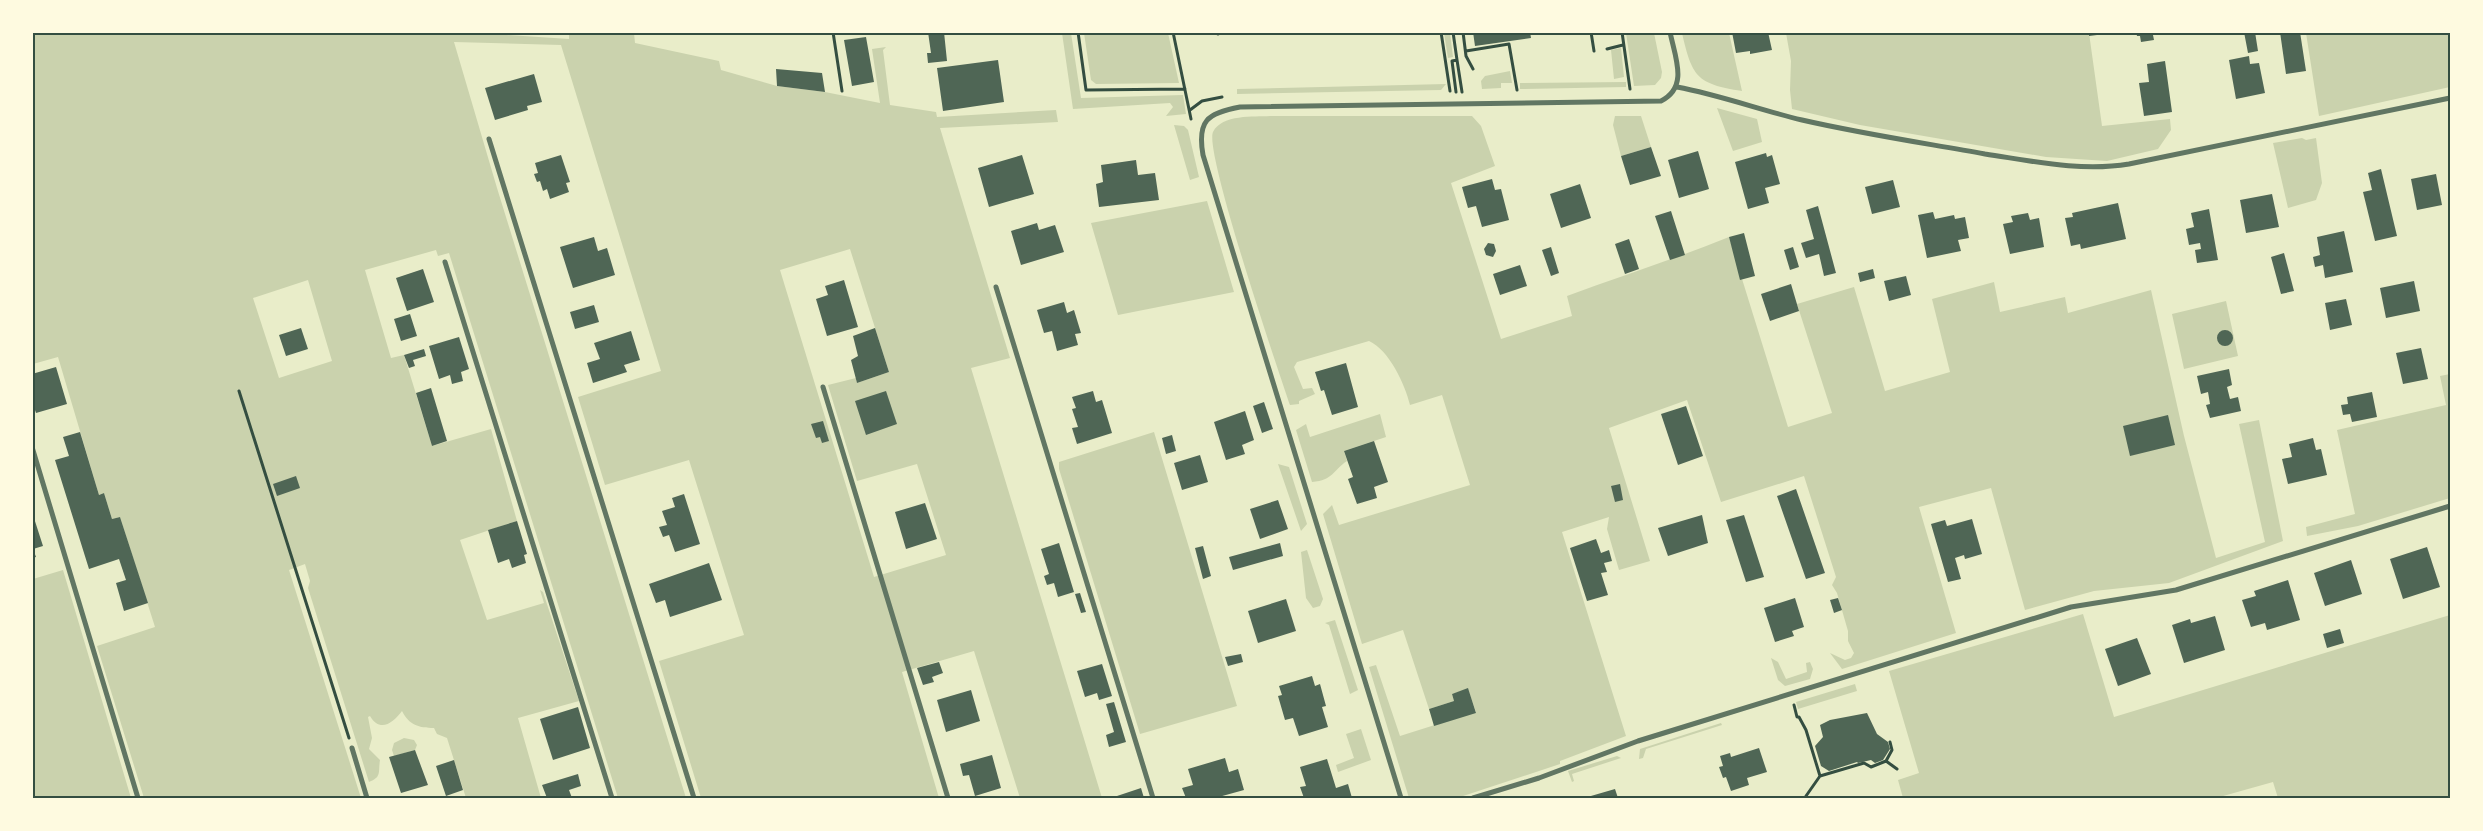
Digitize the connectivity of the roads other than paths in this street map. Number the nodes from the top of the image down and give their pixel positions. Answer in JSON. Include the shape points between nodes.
{"nodes":[{"id":1,"x":1670,"y":32,"type":"edge"},
{"id":2,"x":1677,"y":87,"type":"junction"},
{"id":3,"x":2450,"y":98,"type":"edge"},
{"id":4,"x":489,"y":139,"type":"dead end"},
{"id":5,"x":445,"y":262,"type":"dead end"},
{"id":6,"x":996,"y":286,"type":"dead end"},
{"id":7,"x":823,"y":387,"type":"dead end"},
{"id":8,"x":32,"y":447,"type":"edge"},
{"id":9,"x":2450,"y":506,"type":"edge"},
{"id":10,"x":352,"y":748,"type":"road end"},
{"id":11,"x":138,"y":798,"type":"edge"},
{"id":12,"x":367,"y":798,"type":"edge"},
{"id":13,"x":612,"y":798,"type":"edge"},
{"id":14,"x":694,"y":798,"type":"edge"},
{"id":15,"x":948,"y":798,"type":"edge"},
{"id":16,"x":1153,"y":798,"type":"edge"},
{"id":17,"x":1401,"y":798,"type":"edge"},
{"id":18,"x":1473,"y":798,"type":"edge"}],
"edges":[{"from":1,"to":2,"type":"street","via":[[1679,75]]},
{"from":2,"to":3,"type":"street","via":[[1858,132],[2052,165],[2107,166]]},
{"from":2,"to":17,"type":"street","via":[[1666,99],[1651,103],[1240,107],[1221,110],[1211,116],[1200,132],[1203,155]]},
{"from":4,"to":14,"type":"street"},
{"from":5,"to":13,"type":"street"},
{"from":6,"to":16,"type":"street"},
{"from":7,"to":15,"type":"street"},
{"from":8,"to":11,"type":"street"},
{"from":9,"to":18,"type":"street","via":[[2176,590],[2071,606],[1638,741],[1539,778]]},
{"from":10,"to":12,"type":"street"}]}
